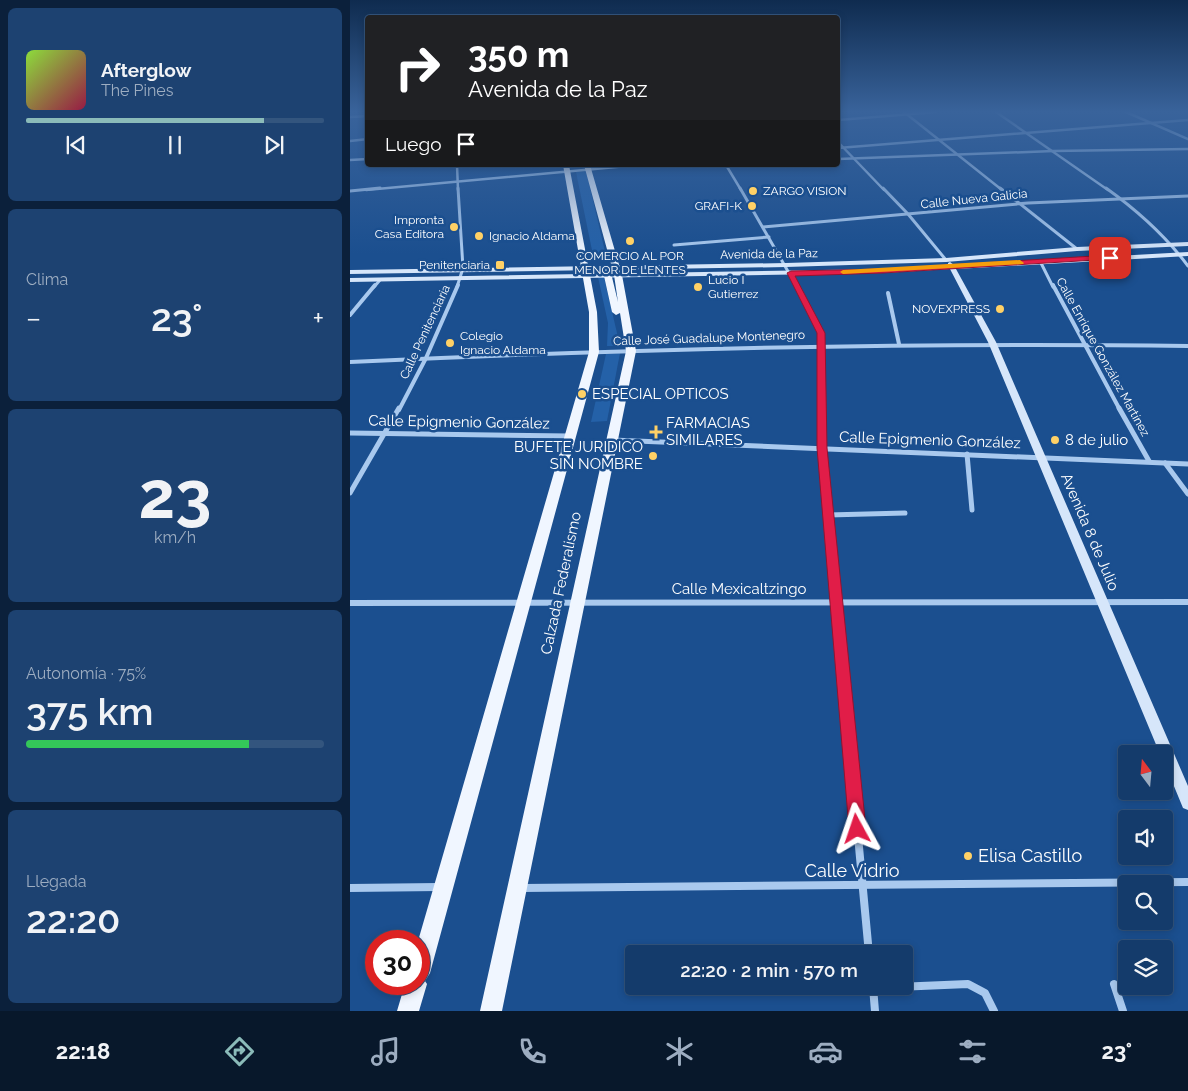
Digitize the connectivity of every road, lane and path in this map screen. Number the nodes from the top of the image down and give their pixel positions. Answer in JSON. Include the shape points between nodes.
{"nodes":[{"id":1,"x":365,"y":159,"type":"edge"},
{"id":2,"x":853,"y":159,"type":"edge"},
{"id":3,"x":963,"y":159,"type":"edge"},
{"id":4,"x":1065,"y":159,"type":"edge"},
{"id":5,"x":350,"y":160,"type":"edge"},
{"id":6,"x":456,"y":167,"type":"edge"},
{"id":7,"x":588,"y":167,"type":"edge"},
{"id":8,"x":727,"y":167,"type":"edge"},
{"id":9,"x":567,"y":168,"type":"edge"},
{"id":10,"x":458,"y":181,"type":"junction"},
{"id":11,"x":350,"y":191,"type":"edge"},
{"id":12,"x":1117,"y":196,"type":"junction"},
{"id":13,"x":1188,"y":196,"type":"edge"},
{"id":14,"x":1018,"y":203,"type":"junction"},
{"id":15,"x":908,"y":214,"type":"junction"},
{"id":16,"x":763,"y":227,"type":"junction"},
{"id":17,"x":769,"y":237,"type":"junction"},
{"id":18,"x":1174,"y":244,"type":"junction"},
{"id":19,"x":1188,"y":244,"type":"edge"},
{"id":20,"x":674,"y":245,"type":"dead end"},
{"id":21,"x":1078,"y":249,"type":"junction"},
{"id":22,"x":1180,"y":254,"type":"junction"},
{"id":23,"x":1188,"y":254,"type":"edge"},
{"id":24,"x":1040,"y":261,"type":"junction"},
{"id":25,"x":950,"y":264,"type":"junction"},
{"id":26,"x":786,"y":265,"type":"junction"},
{"id":27,"x":1188,"y":266,"type":"edge"},
{"id":28,"x":598,"y":268,"type":"joint"},
{"id":29,"x":463,"y":270,"type":"junction"},
{"id":30,"x":350,"y":272,"type":"edge"},
{"id":31,"x":586,"y":272,"type":"junction"},
{"id":32,"x":614,"y":273,"type":"junction"},
{"id":33,"x":791,"y":273,"type":"junction"},
{"id":34,"x":461,"y":278,"type":"junction"},
{"id":35,"x":350,"y":280,"type":"edge"},
{"id":36,"x":380,"y":280,"type":"junction"},
{"id":37,"x":888,"y":293,"type":"dead end"},
{"id":38,"x":350,"y":315,"type":"edge"},
{"id":39,"x":992,"y":342,"type":"junction"},
{"id":40,"x":898,"y":344,"type":"junction"},
{"id":41,"x":1083,"y":344,"type":"junction"},
{"id":42,"x":821,"y":345,"type":"junction"},
{"id":43,"x":1188,"y":346,"type":"edge"},
{"id":44,"x":631,"y":348,"type":"junction"},
{"id":45,"x":594,"y":352,"type":"junction"},
{"id":46,"x":426,"y":358,"type":"junction"},
{"id":47,"x":350,"y":362,"type":"edge"},
{"id":48,"x":350,"y":433,"type":"edge"},
{"id":49,"x":386,"y":433,"type":"junction"},
{"id":50,"x":568,"y":436,"type":"junction"},
{"id":51,"x":612,"y":440,"type":"junction"},
{"id":52,"x":822,"y":448,"type":"junction"},
{"id":53,"x":967,"y":454,"type":"junction"},
{"id":54,"x":1041,"y":457,"type":"junction"},
{"id":55,"x":1149,"y":461,"type":"junction"},
{"id":56,"x":1165,"y":462,"type":"junction"},
{"id":57,"x":1188,"y":464,"type":"edge"},
{"id":58,"x":350,"y":493,"type":"edge"},
{"id":59,"x":1188,"y":494,"type":"edge"},
{"id":60,"x":972,"y":510,"type":"dead end"},
{"id":61,"x":904,"y":513,"type":"dead end"},
{"id":62,"x":828,"y":515,"type":"junction"},
{"id":63,"x":837,"y":601,"type":"junction"},
{"id":64,"x":578,"y":602,"type":"junction"},
{"id":65,"x":1104,"y":602,"type":"junction"},
{"id":66,"x":1188,"y":602,"type":"edge"},
{"id":67,"x":350,"y":603,"type":"edge"},
{"id":68,"x":523,"y":603,"type":"junction"},
{"id":69,"x":1188,"y":802,"type":"edge"},
{"id":70,"x":1188,"y":882,"type":"edge"},
{"id":71,"x":862,"y":886,"type":"junction"},
{"id":72,"x":443,"y":887,"type":"junction"},
{"id":73,"x":350,"y":888,"type":"edge"},
{"id":74,"x":517,"y":888,"type":"junction"},
{"id":75,"x":430,"y":934,"type":"edge"},
{"id":76,"x":868,"y":945,"type":"edge"},
{"id":77,"x":1114,"y":984,"type":"dead end"},
{"id":78,"x":913,"y":986,"type":"edge"},
{"id":79,"x":413,"y":995,"type":"edge"},
{"id":80,"x":874,"y":995,"type":"edge"},
{"id":81,"x":408,"y":1011,"type":"edge"},
{"id":82,"x":491,"y":1011,"type":"edge"},
{"id":83,"x":875,"y":1011,"type":"edge"},
{"id":84,"x":994,"y":1011,"type":"edge"},
{"id":85,"x":1123,"y":1011,"type":"edge"}],
"edges":[{"from":1,"to":5,"type":"street"},
{"from":2,"to":15,"type":"street","name":"Avenida 8 de Julio"},
{"from":3,"to":14,"type":"street"},
{"from":4,"to":12,"type":"street"},
{"from":6,"to":10,"type":"street","name":"Calle Penitenciaria"},
{"from":7,"to":9,"type":"street"},
{"from":7,"to":32,"type":"main road","name":"Calzada Federalismo"},
{"from":8,"to":16,"type":"street"},
{"from":9,"to":10,"type":"street"},
{"from":9,"to":31,"type":"main road","name":"Calzada Federalismo"},
{"from":10,"to":11,"type":"street"},
{"from":10,"to":29,"type":"street","name":"Calle Penitenciaria"},
{"from":12,"to":13,"type":"street","name":"Calle Nueva Galicia"},
{"from":12,"to":14,"type":"street","name":"Calle Nueva Galicia"},
{"from":12,"to":18,"type":"street"},
{"from":14,"to":15,"type":"street","name":"Calle Nueva Galicia"},
{"from":14,"to":21,"type":"street"},
{"from":15,"to":16,"type":"street","name":"Calle Nueva Galicia"},
{"from":15,"to":25,"type":"street","name":"Avenida 8 de Julio"},
{"from":16,"to":17,"type":"street"},
{"from":17,"to":20,"type":"street"},
{"from":17,"to":26,"type":"street"},
{"from":18,"to":19,"type":"street","name":"Avenida de la Paz"},
{"from":18,"to":21,"type":"street","name":"Avenida de la Paz"},
{"from":18,"to":22,"type":"street"},
{"from":21,"to":25,"type":"street","name":"Avenida de la Paz"},
{"from":22,"to":23,"type":"street","name":"Avenida de la Paz"},
{"from":22,"to":24,"type":"street","name":"Avenida de la Paz"},
{"from":22,"to":27,"type":"street"},
{"from":24,"to":25,"type":"street","name":"Avenida de la Paz"},
{"from":24,"to":41,"type":"street","name":"Calle Enrique González Martínez"},
{"from":25,"to":26,"type":"street","name":"Avenida de la Paz"},
{"from":25,"to":33,"type":"street","name":"Avenida de la Paz"},
{"from":25,"to":39,"type":"street","name":"Avenida 8 de Julio"},
{"from":26,"to":32,"type":"street","name":"Avenida de la Paz"},
{"from":26,"to":33,"type":"street"},
{"from":28,"to":31,"type":"street","name":"Avenida de la Paz"},
{"from":28,"to":32,"type":"main road"},
{"from":29,"to":30,"type":"street","name":"Avenida de la Paz"},
{"from":29,"to":31,"type":"street","name":"Avenida de la Paz"},
{"from":29,"to":34,"type":"street","name":"Calle Penitenciaria"},
{"from":31,"to":32,"type":"street","name":"Avenida de la Paz"},
{"from":31,"to":34,"type":"street","name":"Avenida de la Paz"},
{"from":31,"to":45,"type":"main road","name":"Calzada Federalismo","via":[[593,312]]},
{"from":32,"to":33,"type":"street","name":"Avenida de la Paz"},
{"from":32,"to":44,"type":"main road","name":"Calzada Federalismo"},
{"from":33,"to":42,"type":"street","via":[[821,333]]},
{"from":34,"to":36,"type":"street","name":"Avenida de la Paz"},
{"from":34,"to":46,"type":"street","name":"Calle Penitenciaria"},
{"from":35,"to":36,"type":"street","name":"Avenida de la Paz"},
{"from":36,"to":38,"type":"street"},
{"from":37,"to":40,"type":"street"},
{"from":39,"to":40,"type":"street","name":"Calle José Guadalupe Montenegro"},
{"from":39,"to":41,"type":"street","name":"Calle José Guadalupe Montenegro"},
{"from":39,"to":54,"type":"street","name":"Avenida 8 de Julio"},
{"from":40,"to":42,"type":"street","name":"Calle José Guadalupe Montenegro"},
{"from":41,"to":43,"type":"street","name":"Calle José Guadalupe Montenegro"},
{"from":41,"to":55,"type":"street","name":"Calle Enrique González Martínez"},
{"from":42,"to":44,"type":"street","name":"Calle José Guadalupe Montenegro"},
{"from":42,"to":52,"type":"street"},
{"from":44,"to":45,"type":"street","name":"Calle José Guadalupe Montenegro"},
{"from":44,"to":51,"type":"main road","name":"Calzada Federalismo"},
{"from":45,"to":46,"type":"street","name":"Calle José Guadalupe Montenegro"},
{"from":45,"to":50,"type":"main road","name":"Calzada Federalismo"},
{"from":46,"to":47,"type":"street","name":"Calle José Guadalupe Montenegro"},
{"from":46,"to":49,"type":"street","name":"Calle Penitenciaria"},
{"from":48,"to":49,"type":"street","name":"Calle Epigmenio González"},
{"from":49,"to":50,"type":"street","name":"Calle Epigmenio González"},
{"from":49,"to":58,"type":"street","name":"Calle Penitenciaria"},
{"from":50,"to":68,"type":"main road","name":"Calzada Federalismo"},
{"from":51,"to":52,"type":"street","name":"Calle Epigmenio González"},
{"from":51,"to":64,"type":"main road","name":"Calzada Federalismo"},
{"from":52,"to":53,"type":"street","name":"Calle Epigmenio González"},
{"from":52,"to":62,"type":"street"},
{"from":53,"to":54,"type":"street","name":"Calle Epigmenio González"},
{"from":53,"to":60,"type":"street"},
{"from":54,"to":55,"type":"street","name":"Calle Epigmenio González"},
{"from":54,"to":65,"type":"street","name":"Avenida 8 de Julio"},
{"from":55,"to":56,"type":"street","name":"Calle Epigmenio González"},
{"from":56,"to":57,"type":"street","name":"Calle Epigmenio González"},
{"from":56,"to":59,"type":"street"},
{"from":61,"to":62,"type":"street"},
{"from":62,"to":63,"type":"street"},
{"from":63,"to":64,"type":"street","name":"Calle Mexicaltzingo"},
{"from":63,"to":65,"type":"street","name":"Calle Mexicaltzingo"},
{"from":63,"to":71,"type":"street"},
{"from":64,"to":68,"type":"street","name":"Calle Mexicaltzingo"},
{"from":64,"to":74,"type":"main road","name":"Calzada Federalismo"},
{"from":65,"to":66,"type":"street","name":"Calle Mexicaltzingo"},
{"from":65,"to":69,"type":"street","name":"Avenida 8 de Julio"},
{"from":67,"to":68,"type":"street","name":"Calle Mexicaltzingo"},
{"from":68,"to":72,"type":"main road","name":"Calzada Federalismo"},
{"from":70,"to":71,"type":"street","name":"Calle Vidrio"},
{"from":71,"to":74,"type":"street","name":"Calle Vidrio"},
{"from":71,"to":76,"type":"street"},
{"from":72,"to":73,"type":"street"},
{"from":72,"to":75,"type":"main road","name":"Calzada Federalismo"},
{"from":74,"to":82,"type":"main road","name":"Calzada Federalismo"},
{"from":77,"to":85,"type":"street"},
{"from":78,"to":84,"type":"street","via":[[968,984],[978,987],[988,996]]},
{"from":79,"to":81,"type":"main road"},
{"from":80,"to":83,"type":"street"}]}
